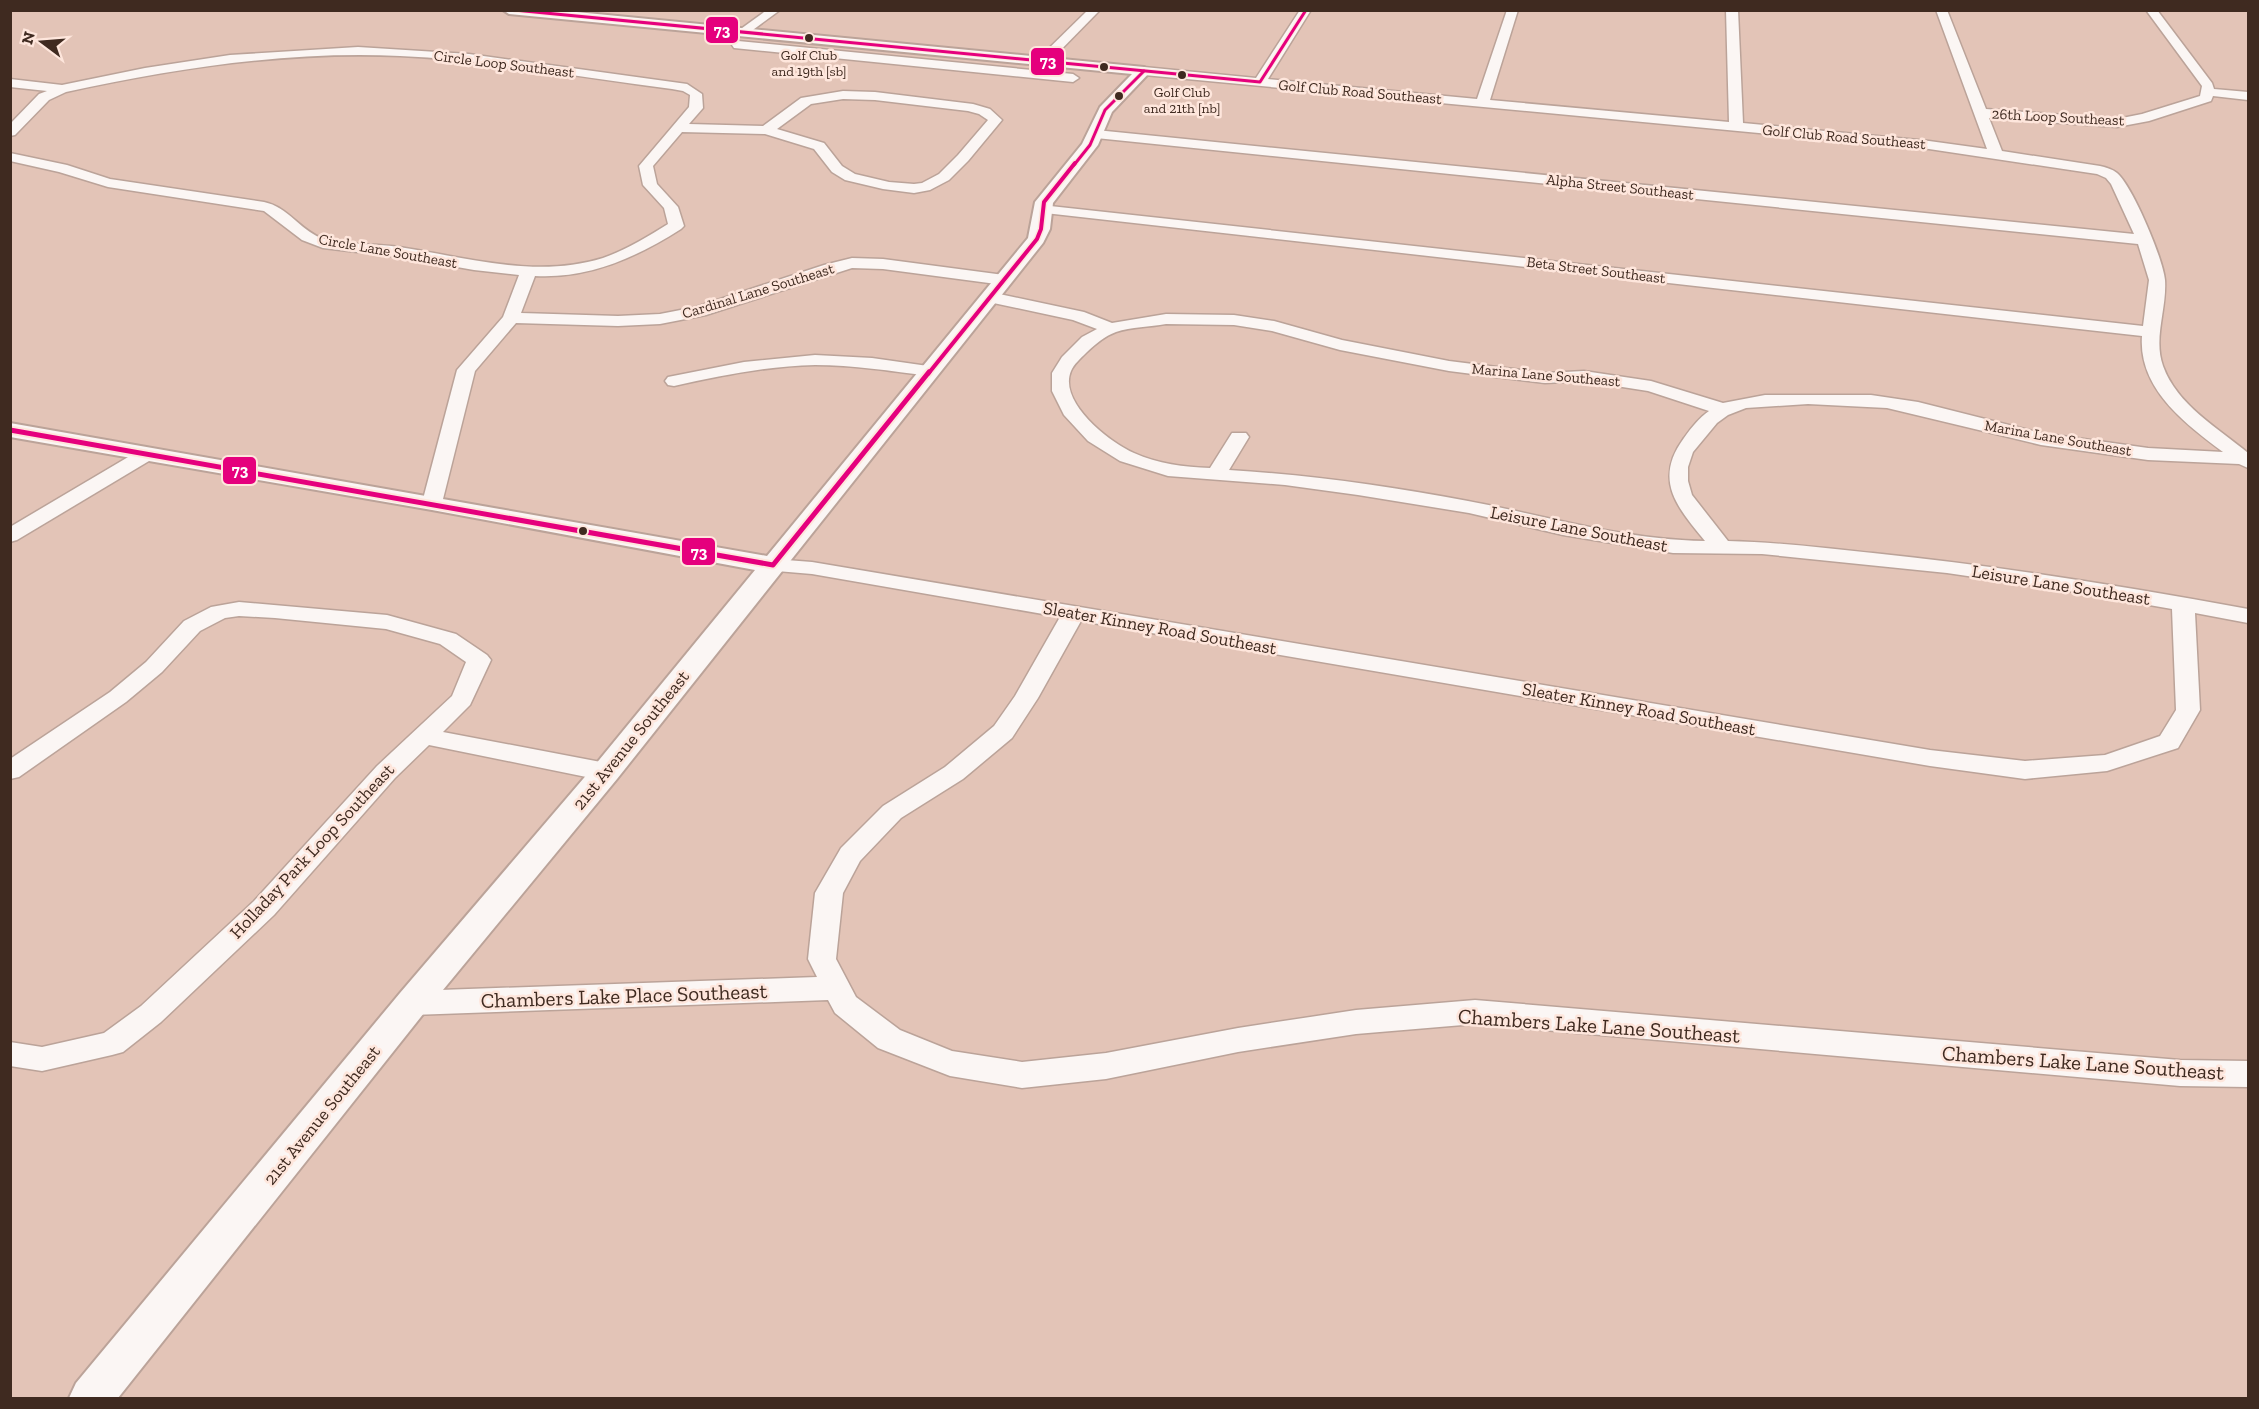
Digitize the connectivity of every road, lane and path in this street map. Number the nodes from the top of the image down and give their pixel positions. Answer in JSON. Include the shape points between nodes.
{"nodes":[{"id":1,"x":509,"y":10,"type":"edge"},
{"id":2,"x":776,"y":10,"type":"edge"},
{"id":3,"x":1095,"y":10,"type":"edge"},
{"id":4,"x":1306,"y":10,"type":"edge"},
{"id":5,"x":1513,"y":10,"type":"edge"},
{"id":6,"x":1732,"y":10,"type":"edge"},
{"id":7,"x":1941,"y":10,"type":"edge"},
{"id":8,"x":2151,"y":10,"type":"edge"},
{"id":9,"x":740,"y":39,"type":"junction"},
{"id":10,"x":1042,"y":62,"type":"junction"},
{"id":11,"x":937,"y":64,"type":"junction"},
{"id":12,"x":1144,"y":71,"type":"junction"},
{"id":13,"x":1073,"y":78,"type":"dead end"},
{"id":14,"x":1260,"y":82,"type":"junction"},
{"id":15,"x":10,"y":83,"type":"edge"},
{"id":16,"x":62,"y":89,"type":"junction"},
{"id":17,"x":2208,"y":92,"type":"junction"},
{"id":18,"x":2248,"y":96,"type":"edge"},
{"id":19,"x":895,"y":99,"type":"junction"},
{"id":20,"x":1482,"y":103,"type":"junction"},
{"id":21,"x":1980,"y":113,"type":"junction"},
{"id":22,"x":1736,"y":127,"type":"junction"},
{"id":23,"x":681,"y":128,"type":"junction"},
{"id":24,"x":766,"y":130,"type":"junction"},
{"id":25,"x":10,"y":132,"type":"edge"},
{"id":26,"x":1096,"y":134,"type":"junction"},
{"id":27,"x":1996,"y":154,"type":"junction"},
{"id":28,"x":10,"y":157,"type":"edge"},
{"id":29,"x":1041,"y":209,"type":"junction"},
{"id":30,"x":2144,"y":240,"type":"junction"},
{"id":31,"x":528,"y":273,"type":"junction"},
{"id":32,"x":1004,"y":280,"type":"junction"},
{"id":33,"x":990,"y":297,"type":"junction"},
{"id":34,"x":511,"y":318,"type":"junction"},
{"id":35,"x":1111,"y":328,"type":"junction"},
{"id":36,"x":2150,"y":332,"type":"junction"},
{"id":37,"x":929,"y":371,"type":"junction"},
{"id":38,"x":674,"y":381,"type":"dead end"},
{"id":39,"x":1723,"y":409,"type":"junction"},
{"id":40,"x":10,"y":430,"type":"edge"},
{"id":41,"x":1239,"y":437,"type":"dead end"},
{"id":42,"x":147,"y":454,"type":"junction"},
{"id":43,"x":2247,"y":460,"type":"edge"},
{"id":44,"x":1216,"y":475,"type":"junction"},
{"id":45,"x":432,"y":503,"type":"junction"},
{"id":46,"x":10,"y":536,"type":"edge"},
{"id":47,"x":1722,"y":548,"type":"junction"},
{"id":48,"x":773,"y":565,"type":"junction"},
{"id":49,"x":2183,"y":604,"type":"junction"},
{"id":50,"x":1074,"y":613,"type":"junction"},
{"id":51,"x":2248,"y":616,"type":"edge"},
{"id":52,"x":424,"y":736,"type":"junction"},
{"id":53,"x":10,"y":771,"type":"edge"},
{"id":54,"x":606,"y":772,"type":"junction"},
{"id":55,"x":837,"y":988,"type":"junction"},
{"id":56,"x":412,"y":1003,"type":"junction"},
{"id":57,"x":10,"y":1054,"type":"edge"},
{"id":58,"x":2248,"y":1074,"type":"edge"},
{"id":59,"x":91,"y":1398,"type":"edge"}],
"edges":[{"from":1,"to":9,"type":"street","name":"Golf Club Road Southeast"},
{"from":2,"to":9,"type":"street"},
{"from":3,"to":10,"type":"street"},
{"from":4,"to":14,"type":"street"},
{"from":5,"to":20,"type":"street"},
{"from":6,"to":22,"type":"street"},
{"from":7,"to":21,"type":"street"},
{"from":8,"to":17,"type":"street","via":[[2208,86]]},
{"from":9,"to":10,"type":"street","name":"Golf Club Road Southeast"},
{"from":9,"to":11,"type":"street"},
{"from":10,"to":12,"type":"street","name":"Golf Club Road Southeast"},
{"from":11,"to":13,"type":"street"},
{"from":11,"to":19,"type":"street"},
{"from":12,"to":14,"type":"street","name":"Golf Club Road Southeast"},
{"from":12,"to":26,"type":"street","name":"21st Avenue Southeast","via":[[1105,110]]},
{"from":14,"to":20,"type":"street","name":"Golf Club Road Southeast"},
{"from":15,"to":16,"type":"street"},
{"from":16,"to":23,"type":"street","name":"Circle Loop Southeast","via":[[246,57],[402,52],[687,88],[696,94],[696,108]]},
{"from":16,"to":25,"type":"street","name":"Circle Loop Southeast","via":[[44,97]]},
{"from":17,"to":18,"type":"street"},
{"from":17,"to":21,"type":"street","name":"26th Loop Southeast","via":[[2206,98],[2117,123]]},
{"from":19,"to":24,"type":"street","via":[[810,99]]},
{"from":19,"to":24,"type":"street","via":[[986,111],[995,120],[957,166],[926,187],[893,187],[852,180],[832,167],[819,146]]},
{"from":20,"to":22,"type":"street","name":"Golf Club Road Southeast"},
{"from":21,"to":27,"type":"street"},
{"from":22,"to":27,"type":"street","name":"Golf Club Road Southeast"},
{"from":23,"to":24,"type":"street"},
{"from":23,"to":31,"type":"street","name":"Circle Loop Southeast","via":[[646,166],[650,185],[671,207],[676,226],[624,257],[590,268]]},
{"from":26,"to":29,"type":"street","name":"21st Avenue Southeast"},
{"from":26,"to":30,"type":"street","name":"Alpha Street Southeast"},
{"from":27,"to":30,"type":"street","name":"Golf Club Road Southeast","via":[[2111,175],[2121,188]]},
{"from":28,"to":31,"type":"street","name":"Circle Lane Southeast","via":[[108,183],[273,209],[302,234],[323,243]]},
{"from":29,"to":32,"type":"street","name":"21st Avenue Southeast","via":[[1043,228]]},
{"from":29,"to":36,"type":"street","name":"Beta Street Southeast"},
{"from":30,"to":36,"type":"street","via":[[2157,281]]},
{"from":31,"to":34,"type":"street"},
{"from":32,"to":33,"type":"street","name":"21st Avenue Southeast"},
{"from":32,"to":34,"type":"street","name":"Cardinal Lane Southeast","via":[[852,263],[700,311],[660,319]]},
{"from":33,"to":35,"type":"street","name":"Marina Lane Southeast","via":[[1078,316]]},
{"from":33,"to":37,"type":"street","name":"21st Avenue Southeast"},
{"from":34,"to":45,"type":"street","via":[[466,370]]},
{"from":35,"to":39,"type":"street","name":"Marina Lane Southeast","via":[[1166,319],[1234,320],[1449,366],[1545,378],[1584,376],[1651,386]]},
{"from":35,"to":44,"type":"street","name":"Leisure Lane Southeast","via":[[1088,341],[1061,373],[1061,391],[1071,411],[1095,437],[1127,457],[1174,472]]},
{"from":36,"to":43,"type":"street","via":[[2150,357],[2159,378],[2178,404]]},
{"from":37,"to":38,"type":"street","via":[[813,360],[732,369]]},
{"from":37,"to":48,"type":"street","name":"21st Avenue Southeast"},
{"from":39,"to":43,"type":"street","name":"Marina Lane Southeast","via":[[1743,402],[1773,400],[1872,400],[2039,438],[2162,455]]},
{"from":39,"to":47,"type":"street","via":[[1685,447],[1677,466],[1677,486]]},
{"from":40,"to":42,"type":"street","name":"Sleater Kinney Road Southeast"},
{"from":41,"to":44,"type":"street"},
{"from":42,"to":45,"type":"street","name":"Sleater Kinney Road Southeast"},
{"from":42,"to":46,"type":"street"},
{"from":44,"to":47,"type":"street","name":"Leisure Lane Southeast","via":[[1358,489],[1673,547]]},
{"from":45,"to":48,"type":"street","name":"Sleater Kinney Road Southeast"},
{"from":47,"to":49,"type":"street","name":"Leisure Lane Southeast","via":[[1762,548],[1947,567]]},
{"from":48,"to":50,"type":"street","name":"Sleater Kinney Road Southeast","via":[[812,568]]},
{"from":48,"to":54,"type":"street","name":"21st Avenue Southeast"},
{"from":49,"to":50,"type":"street","name":"Sleater Kinney Road Southeast","via":[[2188,710],[2169,742],[2107,763],[2025,770],[1930,758]]},
{"from":49,"to":51,"type":"street","name":"Leisure Lane Southeast"},
{"from":50,"to":55,"type":"street","name":"Chambers Lake Lane Southeast","via":[[1003,732],[954,773],[892,812],[850,855],[829,893],[823,948],[822,959]]},
{"from":52,"to":53,"type":"street","name":"Holladay Park Loop Southeast","via":[[462,700],[479,660],[448,639],[387,622],[239,609],[219,612],[192,626],[154,668],[118,697]]},
{"from":52,"to":54,"type":"street"},
{"from":52,"to":57,"type":"street","name":"Holladay Park Loop Southeast","via":[[386,772],[264,908],[151,1014],[112,1043],[42,1059]]},
{"from":54,"to":56,"type":"street","name":"21st Avenue Southeast"},
{"from":55,"to":56,"type":"street","name":"Chambers Lake Place Southeast"},
{"from":55,"to":58,"type":"street","name":"Chambers Lake Lane Southeast","via":[[845,1005],[889,1039],[950,1063],[1022,1075],[1106,1066],[1356,1022],[1475,1012],[2180,1073]]},
{"from":56,"to":59,"type":"street","name":"21st Avenue Southeast"}]}
